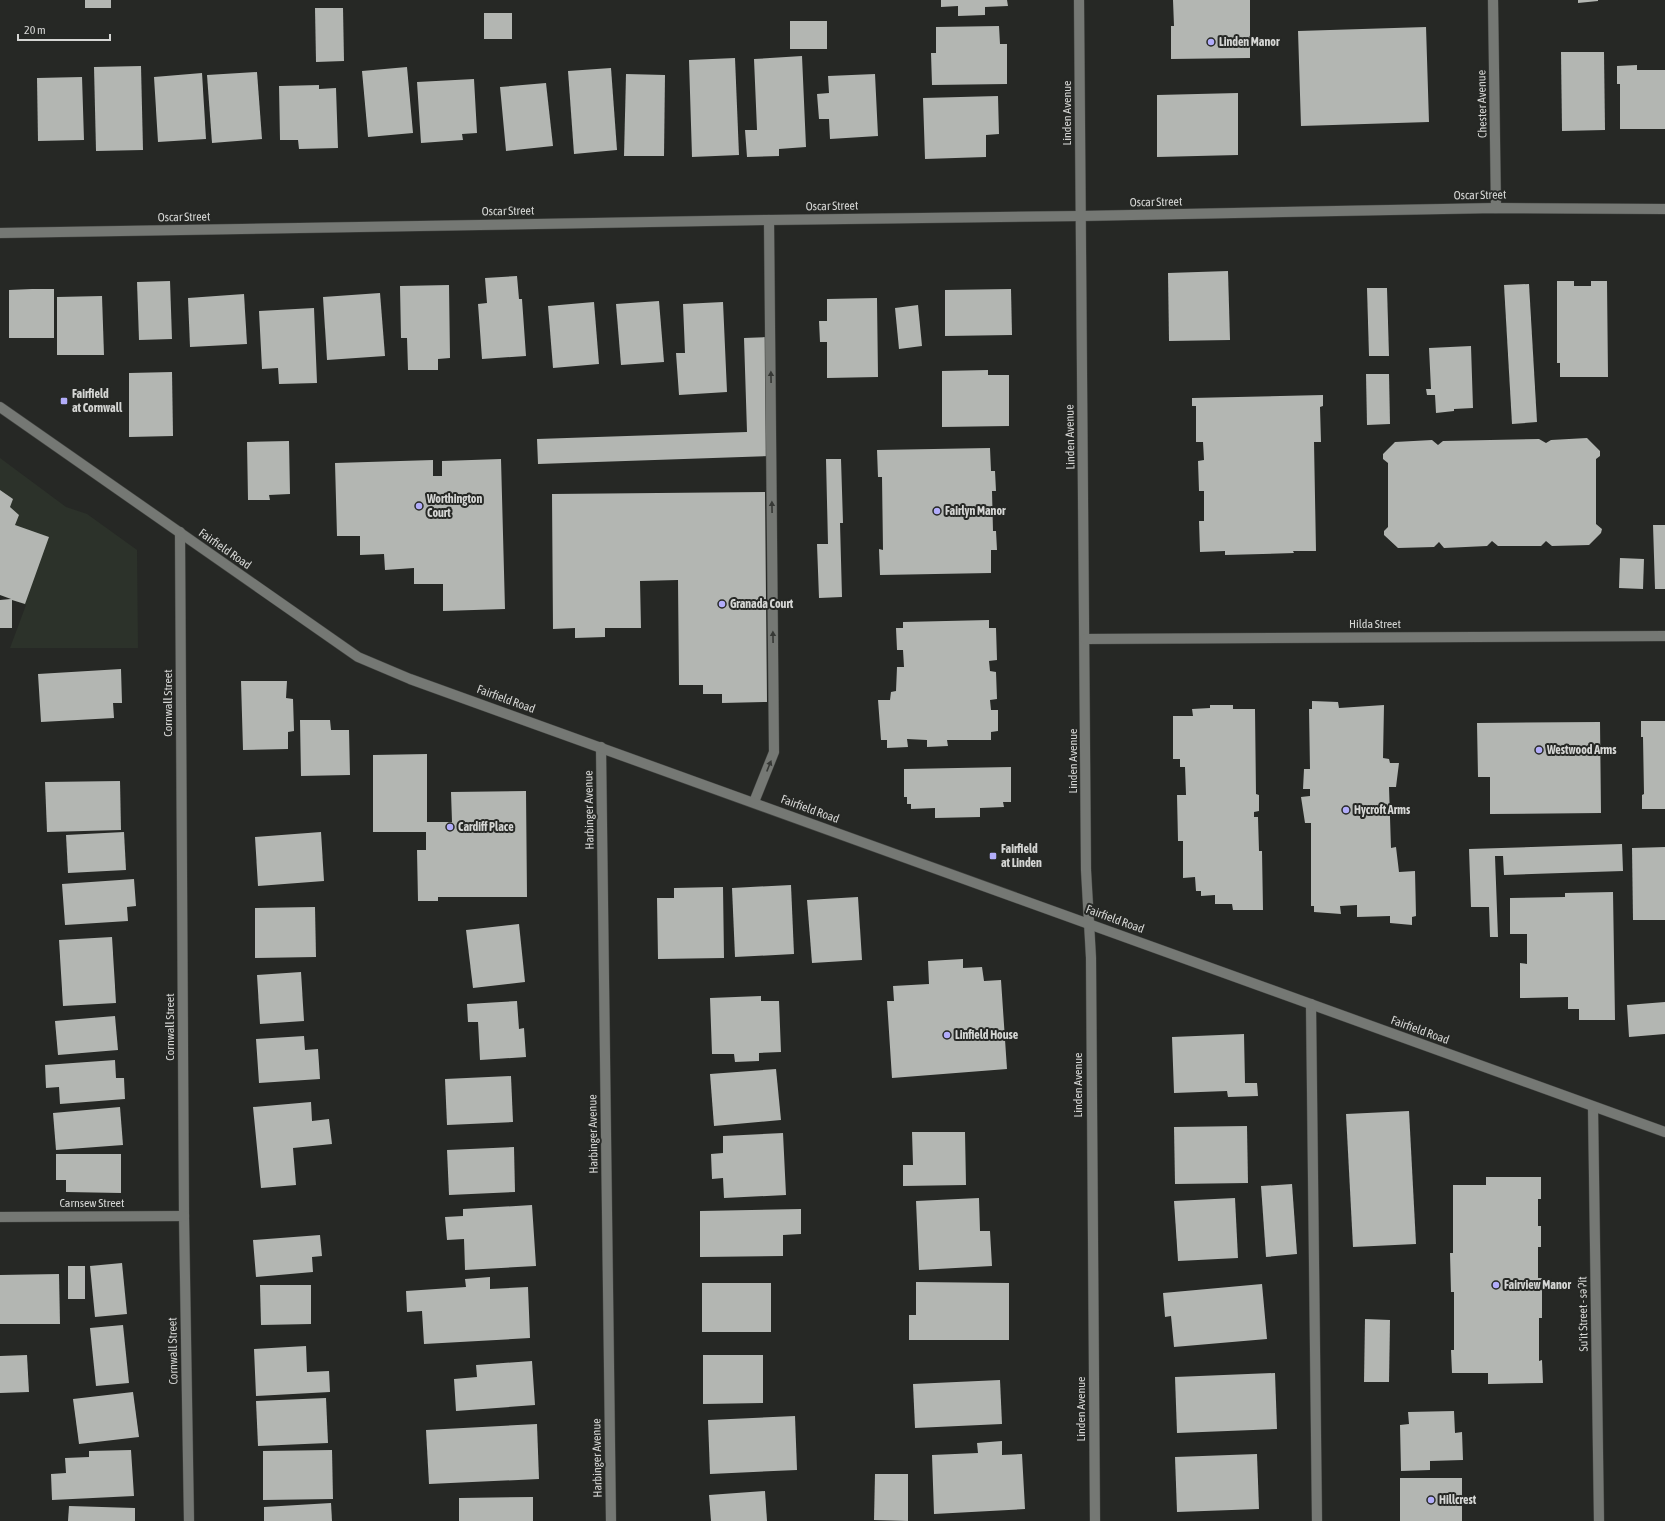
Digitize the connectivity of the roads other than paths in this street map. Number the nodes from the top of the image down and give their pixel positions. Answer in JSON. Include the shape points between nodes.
{"nodes":[{"id":1,"x":1079,"y":0,"type":"edge"},
{"id":2,"x":1493,"y":0,"type":"edge"},
{"id":3,"x":1496,"y":208,"type":"junction"},
{"id":4,"x":1665,"y":209,"type":"edge"},
{"id":5,"x":1081,"y":216,"type":"junction"},
{"id":6,"x":770,"y":220,"type":"junction"},
{"id":7,"x":0,"y":233,"type":"edge"},
{"id":8,"x":0,"y":407,"type":"edge"},
{"id":9,"x":180,"y":532,"type":"junction"},
{"id":10,"x":1665,"y":636,"type":"edge"},
{"id":11,"x":1085,"y":639,"type":"junction"},
{"id":12,"x":601,"y":747,"type":"junction"},
{"id":13,"x":754,"y":802,"type":"junction"},
{"id":14,"x":1088,"y":923,"type":"junction"},
{"id":15,"x":1311,"y":1004,"type":"junction"},
{"id":16,"x":1593,"y":1107,"type":"junction"},
{"id":17,"x":1665,"y":1132,"type":"edge"},
{"id":18,"x":184,"y":1216,"type":"junction"},
{"id":19,"x":0,"y":1217,"type":"edge"},
{"id":20,"x":189,"y":1521,"type":"edge"},
{"id":21,"x":611,"y":1521,"type":"edge"},
{"id":22,"x":1095,"y":1521,"type":"edge"},
{"id":23,"x":1317,"y":1521,"type":"edge"},
{"id":24,"x":1599,"y":1521,"type":"edge"}],
"edges":[{"from":1,"to":5,"type":"street","name":"Linden Avenue"},
{"from":2,"to":3,"type":"street","name":"Chester Avenue"},
{"from":3,"to":4,"type":"street","name":"Oscar Street"},
{"from":3,"to":5,"type":"street","name":"Oscar Street"},
{"from":5,"to":6,"type":"street","name":"Oscar Street"},
{"from":5,"to":11,"type":"street","name":"Linden Avenue"},
{"from":6,"to":7,"type":"street","name":"Oscar Street"},
{"from":13,"to":6,"type":"street","one_way":true,"via":[[774,752]]},
{"from":8,"to":9,"type":"street","name":"Fairfield Road"},
{"from":9,"to":12,"type":"street","name":"Fairfield Road","via":[[358,657],[410,679]]},
{"from":9,"to":18,"type":"street","name":"Cornwall Street"},
{"from":10,"to":11,"type":"street","name":"Hilda Street"},
{"from":11,"to":14,"type":"street","name":"Linden Avenue"},
{"from":12,"to":13,"type":"street","name":"Fairfield Road"},
{"from":12,"to":21,"type":"street","name":"Harbinger Avenue"},
{"from":13,"to":14,"type":"street","name":"Fairfield Road"},
{"from":14,"to":15,"type":"street","name":"Fairfield Road"},
{"from":14,"to":22,"type":"street","name":"Linden Avenue","via":[[1091,958]]},
{"from":15,"to":16,"type":"street","name":"Fairfield Road"},
{"from":15,"to":23,"type":"street"},
{"from":16,"to":17,"type":"street","name":"Fairfield Road"},
{"from":16,"to":24,"type":"street","name":"Su'it Street - səʔít"},
{"from":18,"to":19,"type":"street","name":"Carnsew Street"},
{"from":18,"to":20,"type":"street","name":"Cornwall Street"}]}
